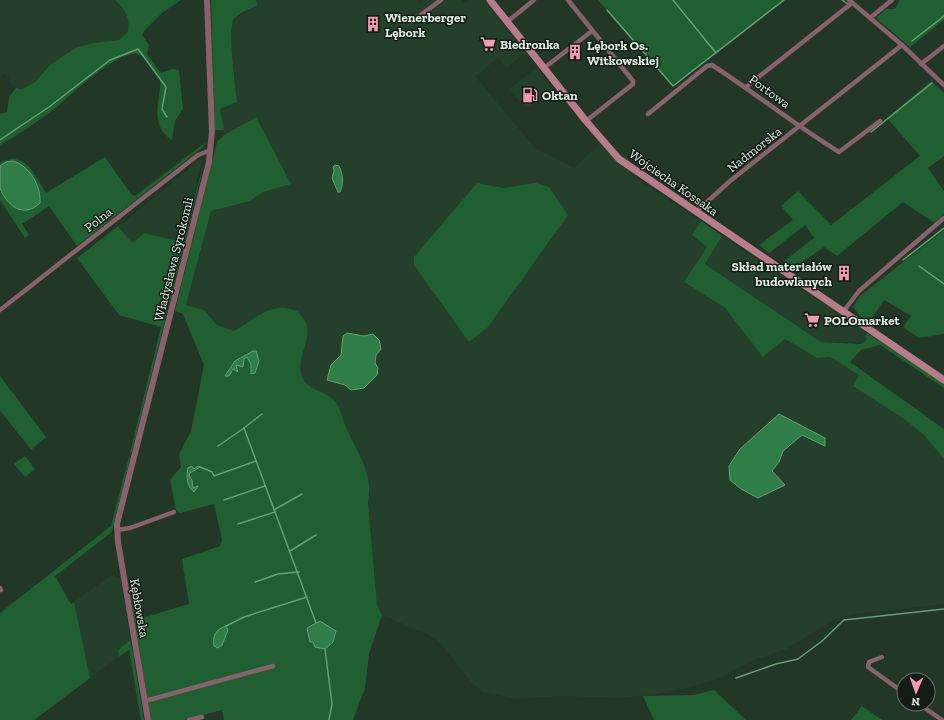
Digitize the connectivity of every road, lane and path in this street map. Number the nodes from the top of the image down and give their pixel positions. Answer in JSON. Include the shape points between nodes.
{"nodes":[{"id":1,"x":207,"y":0,"type":"edge"},
{"id":2,"x":441,"y":0,"type":"edge"},
{"id":3,"x":490,"y":0,"type":"edge"},
{"id":4,"x":534,"y":0,"type":"edge"},
{"id":5,"x":568,"y":0,"type":"edge"},
{"id":6,"x":892,"y":0,"type":"edge"},
{"id":7,"x":850,"y":1,"type":"edge"},
{"id":8,"x":870,"y":18,"type":"junction"},
{"id":9,"x":411,"y":22,"type":"dead end"},
{"id":10,"x":508,"y":22,"type":"junction"},
{"id":11,"x":592,"y":31,"type":"junction"},
{"id":12,"x":902,"y":45,"type":"junction"},
{"id":13,"x":944,"y":46,"type":"edge"},
{"id":14,"x":921,"y":64,"type":"junction"},
{"id":15,"x":544,"y":68,"type":"junction"},
{"id":16,"x":944,"y":85,"type":"edge"},
{"id":17,"x":746,"y":87,"type":"junction"},
{"id":18,"x":648,"y":114,"type":"dead end"},
{"id":19,"x":586,"y":121,"type":"junction"},
{"id":20,"x":880,"y":121,"type":"dead end"},
{"id":21,"x":800,"y":127,"type":"junction"},
{"id":22,"x":211,"y":150,"type":"junction"},
{"id":23,"x":696,"y":212,"type":"junction"},
{"id":24,"x":944,"y":218,"type":"edge"},
{"id":25,"x":0,"y":310,"type":"edge"},
{"id":26,"x":843,"y":312,"type":"junction"},
{"id":27,"x":944,"y":380,"type":"edge"},
{"id":28,"x":174,"y":512,"type":"dead end"},
{"id":29,"x":118,"y":518,"type":"joint"},
{"id":30,"x":117,"y":530,"type":"junction"},
{"id":31,"x":882,"y":656,"type":"dead end"},
{"id":32,"x":273,"y":666,"type":"dead end"},
{"id":33,"x":896,"y":687,"type":"edge"},
{"id":34,"x":145,"y":701,"type":"junction"},
{"id":35,"x":930,"y":712,"type":"edge"},
{"id":36,"x":202,"y":716,"type":"dead end"},
{"id":37,"x":148,"y":720,"type":"edge"},
{"id":38,"x":189,"y":720,"type":"edge"},
{"id":39,"x":942,"y":720,"type":"edge"}],
"edges":[{"from":1,"to":22,"type":"street","name":"Władysława Syrokomli"},
{"from":2,"to":9,"type":"street"},
{"from":3,"to":10,"type":"main road","name":"Wojciecha Kossaka"},
{"from":4,"to":10,"type":"street"},
{"from":5,"to":11,"type":"street"},
{"from":6,"to":8,"type":"street"},
{"from":7,"to":8,"type":"street"},
{"from":7,"to":17,"type":"street"},
{"from":8,"to":12,"type":"street"},
{"from":10,"to":15,"type":"main road","name":"Wojciecha Kossaka"},
{"from":11,"to":15,"type":"street"},
{"from":11,"to":19,"type":"street","via":[[633,80],[633,84]]},
{"from":12,"to":14,"type":"street"},
{"from":12,"to":21,"type":"street","name":"Nadmorska"},
{"from":13,"to":14,"type":"street"},
{"from":14,"to":16,"type":"street"},
{"from":15,"to":19,"type":"main road","name":"Wojciecha Kossaka"},
{"from":17,"to":18,"type":"street","name":"Portowa","via":[[712,66],[707,66]]},
{"from":17,"to":21,"type":"street","name":"Portowa"},
{"from":19,"to":23,"type":"main road","name":"Wojciecha Kossaka","via":[[619,158]]},
{"from":20,"to":21,"type":"street","name":"Portowa","via":[[839,152]]},
{"from":21,"to":23,"type":"street","name":"Nadmorska","via":[[730,181]]},
{"from":22,"to":25,"type":"street","name":"Polna","via":[[198,154]]},
{"from":22,"to":29,"type":"street","name":"Władysława Syrokomli"},
{"from":23,"to":26,"type":"main road","name":"Wojciecha Kossaka"},
{"from":24,"to":26,"type":"street","via":[[859,291]]},
{"from":26,"to":27,"type":"main road","name":"Wojciecha Kossaka"},
{"from":28,"to":30,"type":"street","via":[[130,528]]},
{"from":29,"to":30,"type":"street","name":"Kębłowska"},
{"from":30,"to":34,"type":"street","name":"Kębłowska"},
{"from":31,"to":33,"type":"street","via":[[869,662],[868,667]]},
{"from":32,"to":34,"type":"street"},
{"from":34,"to":37,"type":"street","name":"Kębłowska"},
{"from":35,"to":39,"type":"street"},
{"from":36,"to":38,"type":"street"}]}
